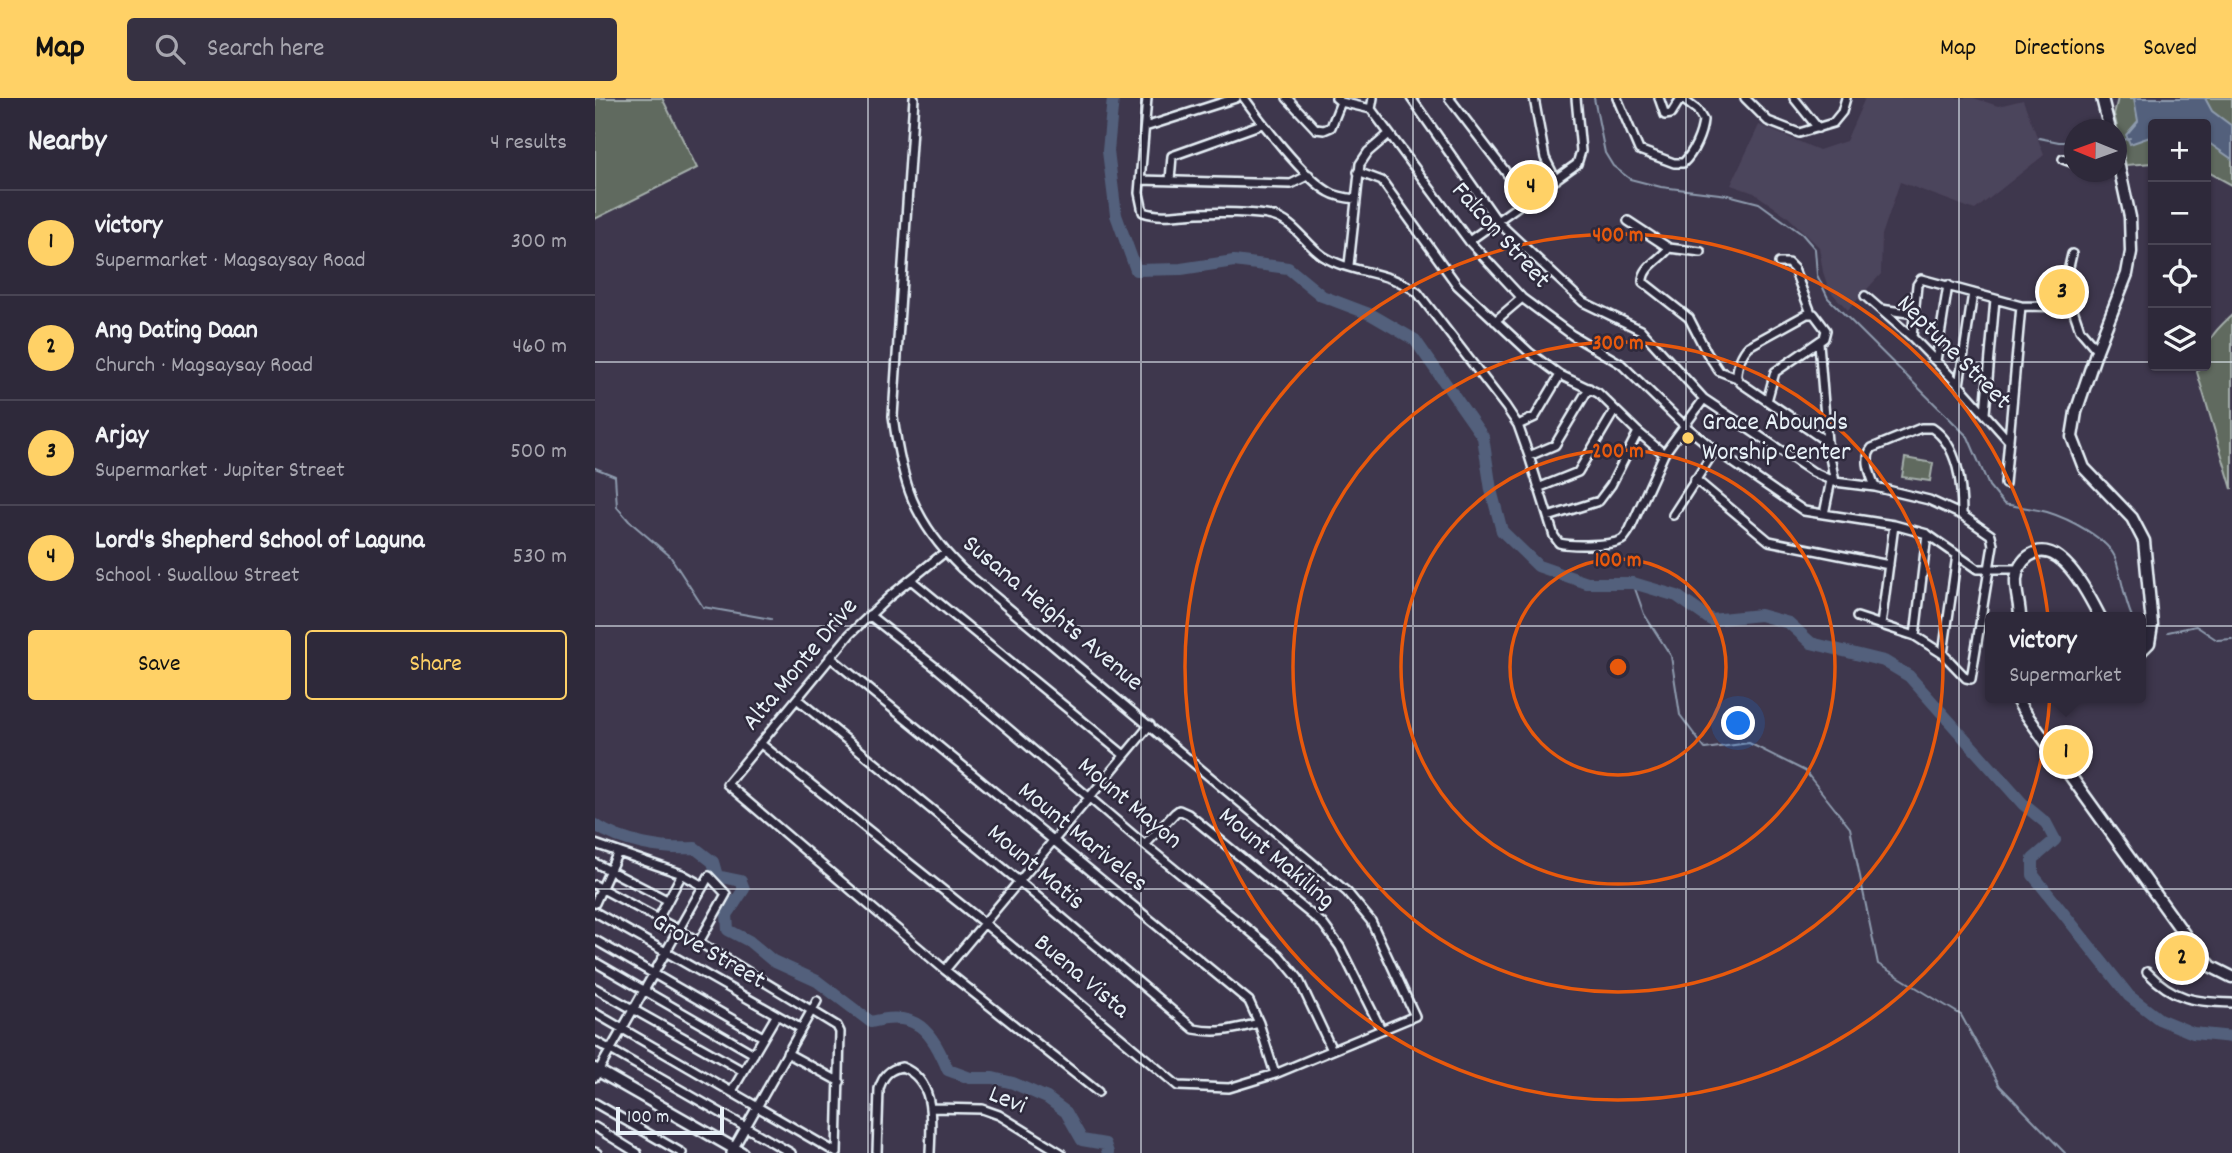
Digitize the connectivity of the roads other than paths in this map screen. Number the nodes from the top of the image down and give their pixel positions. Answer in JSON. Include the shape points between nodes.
{"nodes":[{"id":1,"x":914,"y":98,"type":"edge"},
{"id":2,"x":1147,"y":98,"type":"edge"},
{"id":3,"x":1236,"y":98,"type":"edge"},
{"id":4,"x":1244,"y":98,"type":"edge"},
{"id":5,"x":1287,"y":98,"type":"edge"},
{"id":6,"x":1373,"y":98,"type":"edge"},
{"id":7,"x":1411,"y":98,"type":"edge"},
{"id":8,"x":1449,"y":98,"type":"edge"},
{"id":9,"x":1534,"y":98,"type":"edge"},
{"id":10,"x":1576,"y":98,"type":"edge"},
{"id":11,"x":1617,"y":98,"type":"edge"},
{"id":12,"x":1659,"y":98,"type":"edge"},
{"id":13,"x":1681,"y":98,"type":"edge"},
{"id":14,"x":1745,"y":98,"type":"edge"},
{"id":15,"x":1794,"y":98,"type":"edge"},
{"id":16,"x":1846,"y":98,"type":"edge"},
{"id":17,"x":2102,"y":98,"type":"edge"},
{"id":18,"x":1339,"y":100,"type":"edge"},
{"id":19,"x":1371,"y":109,"type":"junction"},
{"id":20,"x":2107,"y":119,"type":"edge"},
{"id":21,"x":1262,"y":124,"type":"junction"},
{"id":22,"x":1145,"y":127,"type":"junction"},
{"id":23,"x":1818,"y":128,"type":"junction"},
{"id":24,"x":1389,"y":134,"type":"junction"},
{"id":25,"x":1358,"y":172,"type":"junction"},
{"id":26,"x":1309,"y":175,"type":"junction"},
{"id":27,"x":1140,"y":180,"type":"junction"},
{"id":28,"x":1170,"y":180,"type":"junction"},
{"id":29,"x":1556,"y":180,"type":"junction"},
{"id":30,"x":2122,"y":182,"type":"edge"},
{"id":31,"x":1356,"y":199,"type":"junction"},
{"id":32,"x":1528,"y":201,"type":"junction"},
{"id":33,"x":1627,"y":221,"type":"dead end"},
{"id":34,"x":1498,"y":222,"type":"junction"},
{"id":35,"x":1469,"y":241,"type":"junction"},
{"id":36,"x":1669,"y":247,"type":"junction"},
{"id":37,"x":1701,"y":252,"type":"dead end"},
{"id":38,"x":2072,"y":254,"type":"dead end"},
{"id":39,"x":1779,"y":263,"type":"dead end"},
{"id":40,"x":1349,"y":265,"type":"junction"},
{"id":41,"x":1948,"y":285,"type":"junction"},
{"id":42,"x":1973,"y":293,"type":"junction"},
{"id":43,"x":1865,"y":296,"type":"dead end"},
{"id":44,"x":1522,"y":298,"type":"junction"},
{"id":45,"x":1996,"y":299,"type":"junction"},
{"id":46,"x":2021,"y":306,"type":"junction"},
{"id":47,"x":2071,"y":307,"type":"junction"},
{"id":48,"x":1879,"y":308,"type":"junction"},
{"id":49,"x":1811,"y":313,"type":"junction"},
{"id":50,"x":1915,"y":314,"type":"junction"},
{"id":51,"x":1495,"y":321,"type":"junction"},
{"id":52,"x":1912,"y":337,"type":"junction"},
{"id":53,"x":1819,"y":343,"type":"junction"},
{"id":54,"x":2097,"y":350,"type":"junction"},
{"id":55,"x":1936,"y":361,"type":"junction"},
{"id":56,"x":1560,"y":375,"type":"junction"},
{"id":57,"x":1737,"y":378,"type":"junction"},
{"id":58,"x":1959,"y":384,"type":"junction"},
{"id":59,"x":1589,"y":388,"type":"junction"},
{"id":60,"x":1704,"y":399,"type":"junction"},
{"id":61,"x":1767,"y":401,"type":"junction"},
{"id":62,"x":1615,"y":410,"type":"junction"},
{"id":63,"x":1985,"y":413,"type":"junction"},
{"id":64,"x":1518,"y":425,"type":"junction"},
{"id":65,"x":1684,"y":425,"type":"junction"},
{"id":66,"x":1638,"y":432,"type":"junction"},
{"id":67,"x":2009,"y":441,"type":"junction"},
{"id":68,"x":1827,"y":442,"type":"junction"},
{"id":69,"x":1715,"y":450,"type":"junction"},
{"id":70,"x":1664,"y":454,"type":"junction"},
{"id":71,"x":1529,"y":456,"type":"junction"},
{"id":72,"x":1695,"y":479,"type":"junction"},
{"id":73,"x":1833,"y":481,"type":"junction"},
{"id":74,"x":2005,"y":484,"type":"dead end"},
{"id":75,"x":1538,"y":488,"type":"junction"},
{"id":76,"x":1875,"y":488,"type":"junction"},
{"id":77,"x":1823,"y":514,"type":"junction"},
{"id":78,"x":1673,"y":515,"type":"dead end"},
{"id":79,"x":1962,"y":515,"type":"junction"},
{"id":80,"x":1548,"y":517,"type":"junction"},
{"id":81,"x":1894,"y":525,"type":"junction"},
{"id":82,"x":1927,"y":534,"type":"junction"},
{"id":83,"x":945,"y":552,"type":"junction"},
{"id":84,"x":1958,"y":555,"type":"junction"},
{"id":85,"x":1889,"y":565,"type":"junction"},
{"id":86,"x":2019,"y":569,"type":"junction"},
{"id":87,"x":1989,"y":570,"type":"junction"},
{"id":88,"x":911,"y":580,"type":"junction"},
{"id":89,"x":2019,"y":612,"type":"edge"},
{"id":90,"x":2097,"y":612,"type":"edge"},
{"id":91,"x":869,"y":615,"type":"junction"},
{"id":92,"x":1857,"y":617,"type":"dead end"},
{"id":93,"x":1881,"y":625,"type":"junction"},
{"id":94,"x":1915,"y":636,"type":"junction"},
{"id":95,"x":2146,"y":646,"type":"edge"},
{"id":96,"x":1943,"y":654,"type":"junction"},
{"id":97,"x":830,"y":657,"type":"junction"},
{"id":98,"x":797,"y":699,"type":"junction"},
{"id":99,"x":2019,"y":703,"type":"edge"},
{"id":100,"x":1150,"y":725,"type":"junction"},
{"id":101,"x":761,"y":744,"type":"junction"},
{"id":102,"x":1124,"y":755,"type":"junction"},
{"id":103,"x":1089,"y":798,"type":"junction"},
{"id":104,"x":1053,"y":841,"type":"junction"},
{"id":105,"x":595,"y":844,"type":"edge"},
{"id":106,"x":1145,"y":845,"type":"junction"},
{"id":107,"x":618,"y":852,"type":"junction"},
{"id":108,"x":595,"y":863,"type":"edge"},
{"id":109,"x":611,"y":870,"type":"junction"},
{"id":110,"x":682,"y":874,"type":"junction"},
{"id":111,"x":1020,"y":882,"type":"junction"},
{"id":112,"x":703,"y":886,"type":"junction"},
{"id":113,"x":599,"y":887,"type":"edge"},
{"id":114,"x":667,"y":900,"type":"junction"},
{"id":115,"x":595,"y":903,"type":"edge"},
{"id":116,"x":595,"y":912,"type":"edge"},
{"id":117,"x":658,"y":919,"type":"junction"},
{"id":118,"x":984,"y":923,"type":"junction"},
{"id":119,"x":679,"y":930,"type":"junction"},
{"id":120,"x":595,"y":940,"type":"edge"},
{"id":121,"x":699,"y":942,"type":"junction"},
{"id":122,"x":666,"y":953,"type":"junction"},
{"id":123,"x":595,"y":962,"type":"edge"},
{"id":124,"x":945,"y":970,"type":"junction"},
{"id":125,"x":2147,"y":972,"type":"dead end"},
{"id":126,"x":655,"y":973,"type":"junction"},
{"id":127,"x":2232,"y":977,"type":"edge"},
{"id":128,"x":595,"y":988,"type":"edge"},
{"id":129,"x":644,"y":991,"type":"junction"},
{"id":130,"x":817,"y":1001,"type":"dead end"},
{"id":131,"x":2232,"y":1003,"type":"edge"},
{"id":132,"x":633,"y":1010,"type":"junction"},
{"id":133,"x":812,"y":1010,"type":"junction"},
{"id":134,"x":595,"y":1013,"type":"edge"},
{"id":135,"x":776,"y":1016,"type":"junction"},
{"id":136,"x":1415,"y":1016,"type":"joint"},
{"id":137,"x":1259,"y":1023,"type":"junction"},
{"id":138,"x":800,"y":1028,"type":"junction"},
{"id":139,"x":623,"y":1029,"type":"junction"},
{"id":140,"x":1381,"y":1029,"type":"junction"},
{"id":141,"x":763,"y":1037,"type":"junction"},
{"id":142,"x":595,"y":1041,"type":"edge"},
{"id":143,"x":1332,"y":1050,"type":"junction"},
{"id":144,"x":611,"y":1051,"type":"junction"},
{"id":145,"x":787,"y":1053,"type":"junction"},
{"id":146,"x":754,"y":1054,"type":"junction"},
{"id":147,"x":743,"y":1071,"type":"junction"},
{"id":148,"x":596,"y":1072,"type":"edge"},
{"id":149,"x":1275,"y":1074,"type":"junction"},
{"id":150,"x":840,"y":1082,"type":"junction"},
{"id":151,"x":732,"y":1091,"type":"junction"},
{"id":152,"x":1098,"y":1092,"type":"dead end"},
{"id":153,"x":595,"y":1102,"type":"edge"},
{"id":154,"x":759,"y":1106,"type":"junction"},
{"id":155,"x":932,"y":1108,"type":"junction"},
{"id":156,"x":595,"y":1127,"type":"edge"},
{"id":157,"x":746,"y":1128,"type":"junction"},
{"id":158,"x":815,"y":1140,"type":"junction"},
{"id":159,"x":735,"y":1151,"type":"edge"},
{"id":160,"x":637,"y":1153,"type":"edge"},
{"id":161,"x":682,"y":1153,"type":"edge"},
{"id":162,"x":791,"y":1153,"type":"edge"},
{"id":163,"x":815,"y":1153,"type":"edge"},
{"id":164,"x":837,"y":1153,"type":"edge"},
{"id":165,"x":877,"y":1153,"type":"edge"},
{"id":166,"x":930,"y":1153,"type":"edge"},
{"id":167,"x":1061,"y":1153,"type":"edge"}],
"edges":[{"from":1,"to":83,"type":"street","name":"Susana Heights Avenue","via":[[893,416],[909,495]]},
{"from":2,"to":22,"type":"street"},
{"from":3,"to":22,"type":"street"},
{"from":4,"to":21,"type":"street"},
{"from":5,"to":18,"type":"street","via":[[1317,129],[1324,130],[1331,127]]},
{"from":6,"to":19,"type":"street"},
{"from":7,"to":34,"type":"street"},
{"from":8,"to":32,"type":"street"},
{"from":9,"to":29,"type":"street","via":[[1545,158]]},
{"from":10,"to":29,"type":"street","via":[[1580,159]]},
{"from":11,"to":13,"type":"street","via":[[1639,150],[1678,164],[1689,156],[1703,127],[1697,110]]},
{"from":12,"to":13,"type":"street","via":[[1668,116]]},
{"from":14,"to":23,"type":"street","via":[[1768,121],[1797,133]]},
{"from":15,"to":23,"type":"street"},
{"from":16,"to":23,"type":"street","via":[[1838,118]]},
{"from":17,"to":20,"type":"main road"},
{"from":18,"to":19,"type":"street"},
{"from":19,"to":24,"type":"street","name":"Falcon Street"},
{"from":21,"to":26,"type":"street"},
{"from":21,"to":28,"type":"street","via":[[1173,156]]},
{"from":22,"to":27,"type":"street"},
{"from":24,"to":25,"type":"street","via":[[1363,158]]},
{"from":24,"to":35,"type":"street","name":"Falcon Street"},
{"from":25,"to":31,"type":"street"},
{"from":25,"to":51,"type":"street","via":[[1382,181],[1457,285]]},
{"from":26,"to":28,"type":"street","via":[[1291,184]]},
{"from":26,"to":31,"type":"street","via":[[1332,194]]},
{"from":27,"to":28,"type":"street"},
{"from":27,"to":40,"type":"street","via":[[1143,212],[1271,216],[1290,226],[1324,257]]},
{"from":29,"to":32,"type":"street"},
{"from":30,"to":54,"type":"main road","via":[[2131,252]]},
{"from":31,"to":40,"type":"street"},
{"from":32,"to":34,"type":"street"},
{"from":33,"to":36,"type":"street"},
{"from":34,"to":35,"type":"street"},
{"from":34,"to":60,"type":"street","via":[[1583,302],[1641,330]]},
{"from":35,"to":44,"type":"street","name":"Falcon Street"},
{"from":36,"to":37,"type":"street"},
{"from":36,"to":57,"type":"street","via":[[1645,272],[1643,282],[1689,318],[1719,371]]},
{"from":38,"to":47,"type":"street","via":[[2062,279]]},
{"from":39,"to":49,"type":"street","via":[[1794,269]]},
{"from":40,"to":64,"type":"street","via":[[1408,285],[1418,293]]},
{"from":41,"to":42,"type":"street"},
{"from":41,"to":50,"type":"street","via":[[1921,279]]},
{"from":41,"to":55,"type":"street"},
{"from":42,"to":45,"type":"street"},
{"from":42,"to":58,"type":"street"},
{"from":43,"to":48,"type":"street","name":"Neptune Street"},
{"from":44,"to":51,"type":"street"},
{"from":44,"to":65,"type":"street","name":"Falcon Street","via":[[1622,364]]},
{"from":45,"to":46,"type":"street"},
{"from":45,"to":63,"type":"street"},
{"from":46,"to":47,"type":"street"},
{"from":46,"to":67,"type":"street"},
{"from":47,"to":54,"type":"street","via":[[2080,330]]},
{"from":48,"to":50,"type":"street"},
{"from":48,"to":52,"type":"street","name":"Neptune Street"},
{"from":49,"to":53,"type":"street","via":[[1826,330]]},
{"from":49,"to":57,"type":"street","via":[[1746,349]]},
{"from":50,"to":52,"type":"street"},
{"from":51,"to":56,"type":"street"},
{"from":52,"to":55,"type":"street","name":"Neptune Street"},
{"from":53,"to":61,"type":"street","via":[[1775,372]]},
{"from":53,"to":68,"type":"street"},
{"from":54,"to":95,"type":"main road","via":[[2076,412],[2073,438],[2084,468],[2132,518],[2144,541],[2152,625]]},
{"from":55,"to":58,"type":"street","name":"Neptune Street"},
{"from":56,"to":59,"type":"street"},
{"from":56,"to":64,"type":"street","via":[[1535,417]]},
{"from":57,"to":61,"type":"street"},
{"from":58,"to":63,"type":"street","name":"Neptune Street"},
{"from":59,"to":62,"type":"street"},
{"from":59,"to":71,"type":"street","via":[[1555,445]]},
{"from":60,"to":65,"type":"street"},
{"from":60,"to":73,"type":"street"},
{"from":61,"to":68,"type":"street"},
{"from":62,"to":66,"type":"street"},
{"from":62,"to":75,"type":"street","via":[[1578,472]]},
{"from":63,"to":67,"type":"street","name":"Neptune Street"},
{"from":64,"to":71,"type":"street"},
{"from":65,"to":69,"type":"street","name":"Falcon Street"},
{"from":65,"to":70,"type":"street"},
{"from":66,"to":70,"type":"street"},
{"from":66,"to":80,"type":"street","via":[[1599,501]]},
{"from":67,"to":74,"type":"street"},
{"from":68,"to":73,"type":"street"},
{"from":69,"to":72,"type":"street"},
{"from":69,"to":77,"type":"street","name":"Falcon Street","via":[[1796,506]]},
{"from":70,"to":80,"type":"street","via":[[1623,539],[1564,544],[1556,539]]},
{"from":71,"to":75,"type":"street"},
{"from":72,"to":78,"type":"street"},
{"from":72,"to":85,"type":"street","via":[[1769,541]]},
{"from":73,"to":76,"type":"street"},
{"from":73,"to":77,"type":"street"},
{"from":75,"to":80,"type":"street"},
{"from":76,"to":79,"type":"street","via":[[1929,500]]},
{"from":76,"to":79,"type":"street","via":[[1868,460],[1872,447],[1932,428],[1955,458]]},
{"from":77,"to":81,"type":"street","name":"Falcon Street"},
{"from":79,"to":87,"type":"street","via":[[1993,538]]},
{"from":81,"to":82,"type":"street","name":"Falcon Street"},
{"from":81,"to":85,"type":"street"},
{"from":82,"to":84,"type":"street","name":"Falcon Street"},
{"from":82,"to":94,"type":"street"},
{"from":83,"to":88,"type":"street","name":"Alta Monte Drive"},
{"from":83,"to":100,"type":"street","name":"Susana Heights Avenue"},
{"from":84,"to":87,"type":"street","name":"Falcon Street","via":[[1977,569]]},
{"from":84,"to":96,"type":"street"},
{"from":85,"to":93,"type":"street"},
{"from":86,"to":87,"type":"street","name":"Falcon Street"},
{"from":86,"to":89,"type":"main road"},
{"from":86,"to":90,"type":"main road","via":[[2028,556],[2050,553],[2081,582]]},
{"from":87,"to":96,"type":"street","via":[[1972,680]]},
{"from":88,"to":91,"type":"street","name":"Alta Monte Drive"},
{"from":88,"to":102,"type":"street"},
{"from":91,"to":97,"type":"street","name":"Alta Monte Drive"},
{"from":91,"to":103,"type":"street","name":"Mount Mayon"},
{"from":92,"to":93,"type":"street"},
{"from":93,"to":94,"type":"street"},
{"from":94,"to":96,"type":"street"},
{"from":97,"to":98,"type":"street","name":"Alta Monte Drive"},
{"from":97,"to":104,"type":"street","name":"Mount Mariveles"},
{"from":98,"to":101,"type":"street","name":"Alta Monte Drive"},
{"from":98,"to":111,"type":"street","name":"Mount Matis"},
{"from":99,"to":127,"type":"main road","via":[[2200,956]]},
{"from":100,"to":102,"type":"street"},
{"from":100,"to":136,"type":"street","name":"Susana Heights Avenue","via":[[1360,905]]},
{"from":101,"to":118,"type":"street","name":"Buena Vista"},
{"from":101,"to":124,"type":"street","name":"Alta Monte Drive","via":[[727,784]]},
{"from":102,"to":103,"type":"street"},
{"from":103,"to":104,"type":"street"},
{"from":103,"to":106,"type":"street","name":"Mount Mayon"},
{"from":104,"to":111,"type":"street"},
{"from":104,"to":137,"type":"street","name":"Mount Mariveles","via":[[1244,997]]},
{"from":105,"to":107,"type":"street"},
{"from":106,"to":140,"type":"street","name":"Mount Makiling","via":[[1179,810],[1188,814],[1323,925],[1341,947]]},
{"from":106,"to":143,"type":"street","name":"Mount Mayon","via":[[1285,961],[1298,978]]},
{"from":107,"to":109,"type":"street"},
{"from":107,"to":110,"type":"street"},
{"from":108,"to":109,"type":"street"},
{"from":109,"to":113,"type":"street"},
{"from":109,"to":114,"type":"street"},
{"from":110,"to":112,"type":"street"},
{"from":110,"to":114,"type":"street"},
{"from":111,"to":118,"type":"street"},
{"from":111,"to":137,"type":"street","name":"Mount Matis","via":[[1193,1029],[1221,1032]]},
{"from":112,"to":119,"type":"street"},
{"from":112,"to":121,"type":"street","via":[[709,876],[726,894]]},
{"from":113,"to":115,"type":"street"},
{"from":113,"to":117,"type":"street"},
{"from":114,"to":117,"type":"street"},
{"from":116,"to":122,"type":"street","name":"Grove Street"},
{"from":117,"to":119,"type":"street"},
{"from":118,"to":124,"type":"street"},
{"from":118,"to":149,"type":"street","name":"Buena Vista","via":[[1178,1086],[1229,1088]]},
{"from":119,"to":121,"type":"street"},
{"from":119,"to":122,"type":"street"},
{"from":120,"to":126,"type":"street"},
{"from":121,"to":133,"type":"street"},
{"from":122,"to":126,"type":"street"},
{"from":122,"to":135,"type":"street","name":"Grove Street"},
{"from":123,"to":129,"type":"street"},
{"from":124,"to":152,"type":"street"},
{"from":125,"to":131,"type":"street","via":[[2167,991]]},
{"from":126,"to":129,"type":"street"},
{"from":126,"to":141,"type":"street"},
{"from":128,"to":132,"type":"street"},
{"from":129,"to":132,"type":"street"},
{"from":129,"to":146,"type":"street"},
{"from":130,"to":133,"type":"street"},
{"from":132,"to":139,"type":"street"},
{"from":132,"to":147,"type":"street"},
{"from":133,"to":138,"type":"street"},
{"from":133,"to":150,"type":"street","via":[[839,1028]]},
{"from":134,"to":139,"type":"street"},
{"from":135,"to":138,"type":"street","name":"Grove Street"},
{"from":135,"to":141,"type":"street"},
{"from":136,"to":140,"type":"street","name":"Buena Vista"},
{"from":137,"to":149,"type":"street","name":"Mount Mariveles"},
{"from":138,"to":145,"type":"street"},
{"from":139,"to":144,"type":"street"},
{"from":139,"to":151,"type":"street"},
{"from":140,"to":143,"type":"street","name":"Buena Vista"},
{"from":141,"to":146,"type":"street"},
{"from":142,"to":144,"type":"street"},
{"from":143,"to":149,"type":"street","name":"Buena Vista"},
{"from":144,"to":148,"type":"street"},
{"from":144,"to":157,"type":"street"},
{"from":145,"to":150,"type":"street"},
{"from":145,"to":154,"type":"street"},
{"from":146,"to":147,"type":"street"},
{"from":147,"to":151,"type":"street"},
{"from":148,"to":159,"type":"main road"},
{"from":150,"to":164,"type":"street"},
{"from":151,"to":154,"type":"street"},
{"from":153,"to":161,"type":"street"},
{"from":154,"to":157,"type":"street"},
{"from":154,"to":158,"type":"street"},
{"from":155,"to":165,"type":"street","via":[[916,1075],[902,1067],[890,1071],[878,1094]]},
{"from":155,"to":166,"type":"street"},
{"from":155,"to":167,"type":"street","name":"Levi","via":[[982,1109]]},
{"from":156,"to":160,"type":"street"},
{"from":157,"to":159,"type":"street"},
{"from":157,"to":162,"type":"street"},
{"from":158,"to":163,"type":"street"},
{"from":158,"to":164,"type":"street"}]}
